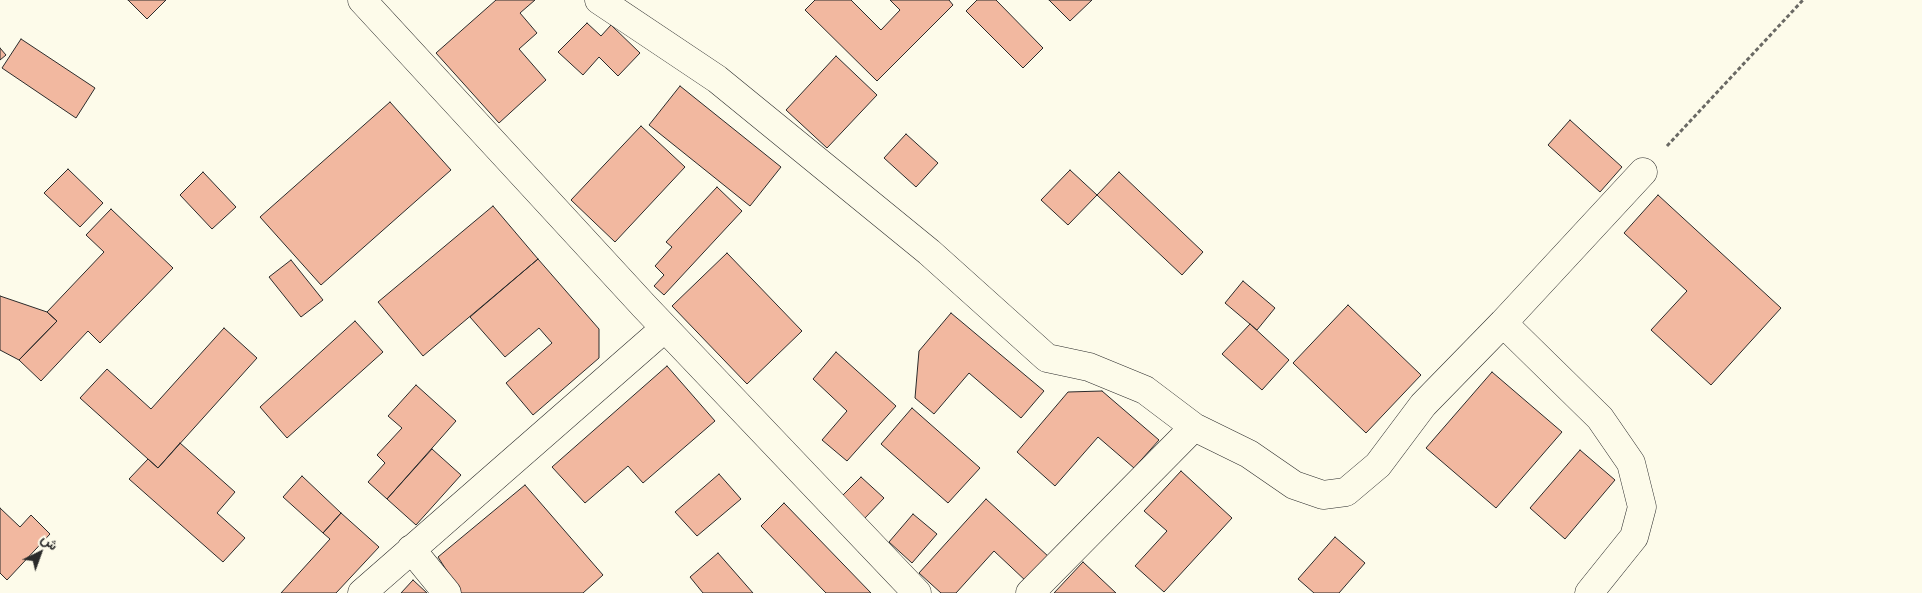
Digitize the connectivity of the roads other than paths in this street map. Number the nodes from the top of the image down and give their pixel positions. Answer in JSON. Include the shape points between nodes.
{"nodes":[{"id":1,"x":362,"y":0,"type":"edge"},
{"id":2,"x":598,"y":0,"type":"edge"},
{"id":3,"x":1643,"y":172,"type":"road end"},
{"id":4,"x":1503,"y":323,"type":"junction"},
{"id":5,"x":665,"y":328,"type":"junction"},
{"id":6,"x":1194,"y":427,"type":"junction"},
{"id":7,"x":411,"y":549,"type":"junction"},
{"id":8,"x":362,"y":593,"type":"edge"},
{"id":9,"x":447,"y":593,"type":"edge"},
{"id":10,"x":917,"y":593,"type":"edge"},
{"id":11,"x":1030,"y":593,"type":"edge"},
{"id":12,"x":1589,"y":593,"type":"edge"}],
"edges":[{"from":1,"to":5,"type":"street"},
{"from":2,"to":6,"type":"street","via":[[717,80],[929,252],[1047,358],[1089,367],[1145,390]]},
{"from":3,"to":4,"type":"street"},
{"from":4,"to":6,"type":"street","via":[[1422,405],[1378,465],[1346,492],[1323,495],[1294,485],[1249,454]]},
{"from":4,"to":12,"type":"street","via":[[1600,418],[1631,463],[1642,507],[1634,537]]},
{"from":5,"to":7,"type":"street"},
{"from":5,"to":10,"type":"street"},
{"from":6,"to":11,"type":"street"},
{"from":7,"to":8,"type":"street"},
{"from":7,"to":9,"type":"street"}]}
